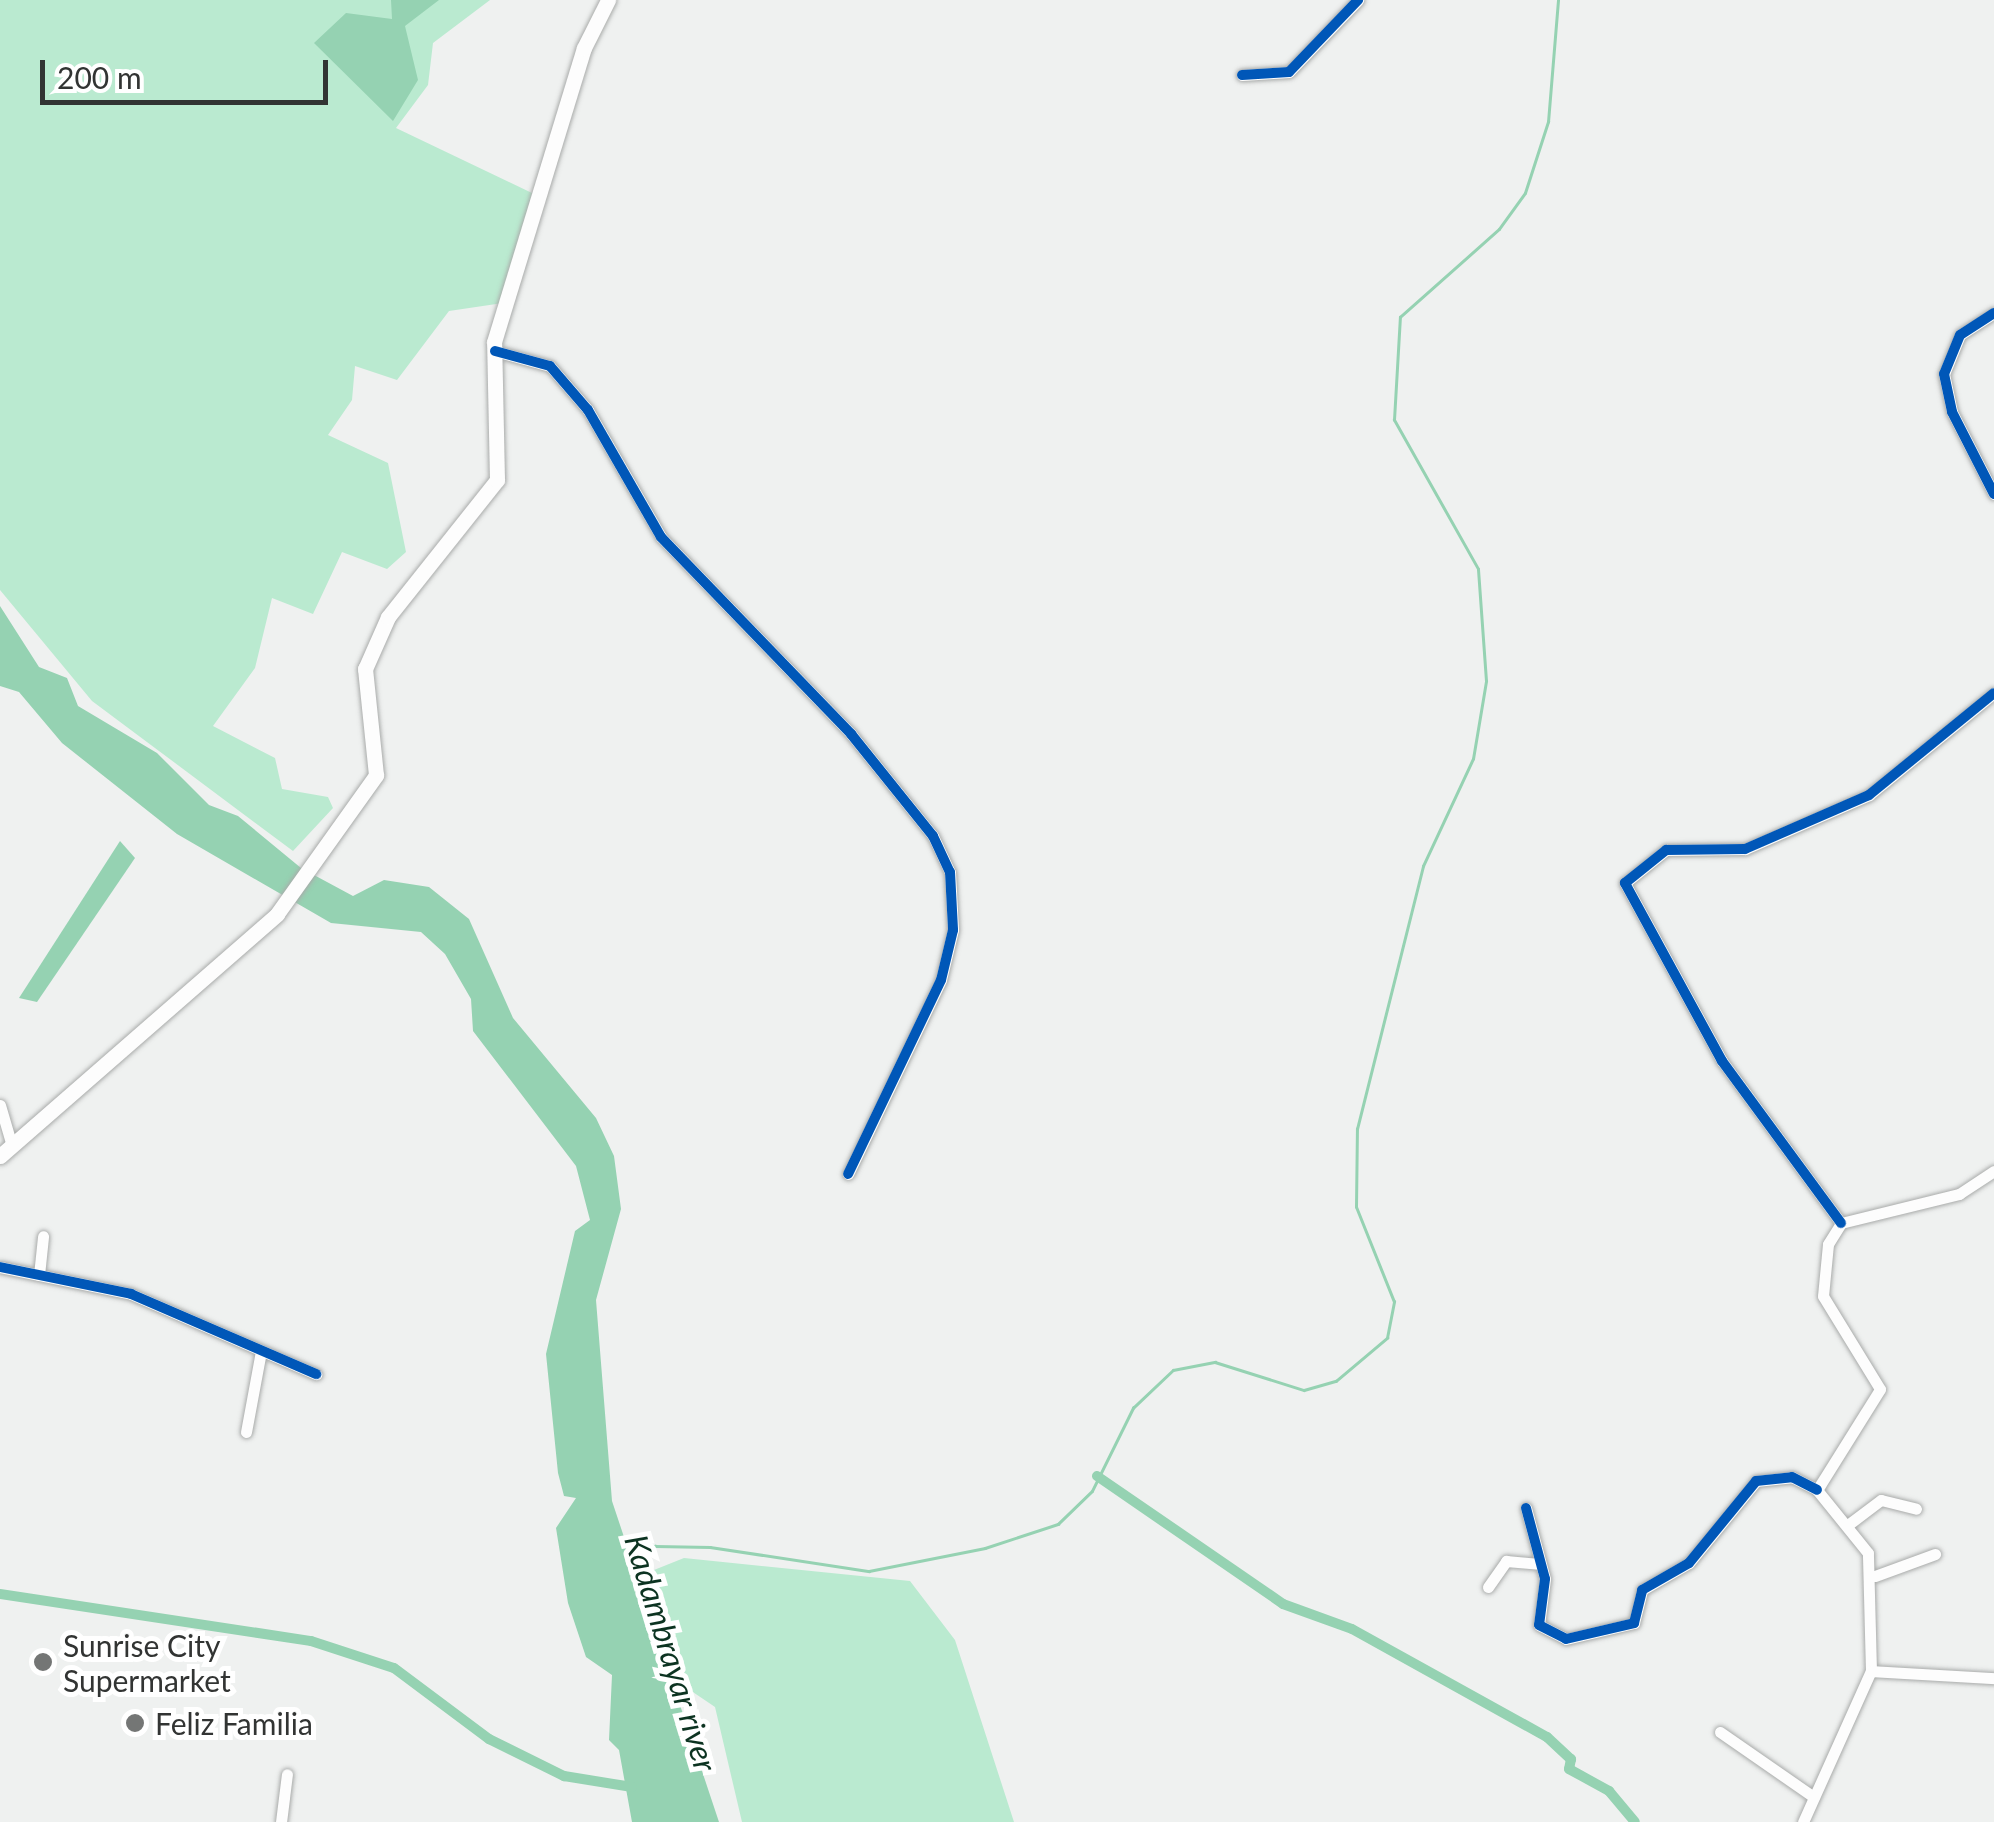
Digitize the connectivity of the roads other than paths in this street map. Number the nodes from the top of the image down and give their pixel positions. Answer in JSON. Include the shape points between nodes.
{"nodes":[{"id":1,"x":608,"y":0,"type":"edge"},
{"id":2,"x":1358,"y":0,"type":"edge"},
{"id":3,"x":1242,"y":74,"type":"dead end"},
{"id":4,"x":1994,"y":313,"type":"edge"},
{"id":5,"x":494,"y":351,"type":"junction"},
{"id":6,"x":1994,"y":494,"type":"edge"},
{"id":7,"x":1994,"y":694,"type":"edge"},
{"id":8,"x":0,"y":1104,"type":"edge"},
{"id":9,"x":4,"y":1143,"type":"edge"},
{"id":10,"x":1994,"y":1171,"type":"edge"},
{"id":11,"x":848,"y":1174,"type":"dead end"},
{"id":12,"x":1841,"y":1223,"type":"junction"},
{"id":13,"x":43,"y":1236,"type":"dead end"},
{"id":14,"x":0,"y":1267,"type":"edge"},
{"id":15,"x":39,"y":1275,"type":"junction"},
{"id":16,"x":262,"y":1352,"type":"junction"},
{"id":17,"x":316,"y":1374,"type":"dead end"},
{"id":18,"x":246,"y":1432,"type":"dead end"},
{"id":19,"x":1817,"y":1490,"type":"junction"},
{"id":20,"x":1526,"y":1508,"type":"dead end"},
{"id":21,"x":1916,"y":1510,"type":"dead end"},
{"id":22,"x":1849,"y":1524,"type":"junction"},
{"id":23,"x":1935,"y":1554,"type":"dead end"},
{"id":24,"x":1539,"y":1564,"type":"junction"},
{"id":25,"x":1874,"y":1576,"type":"junction"},
{"id":26,"x":1488,"y":1587,"type":"dead end"},
{"id":27,"x":1870,"y":1671,"type":"junction"},
{"id":28,"x":1994,"y":1678,"type":"edge"},
{"id":29,"x":1720,"y":1732,"type":"dead end"},
{"id":30,"x":287,"y":1774,"type":"dead end"},
{"id":31,"x":1814,"y":1797,"type":"junction"},
{"id":32,"x":281,"y":1822,"type":"edge"},
{"id":33,"x":1803,"y":1822,"type":"edge"}],
"edges":[{"from":1,"to":5,"type":"main road","via":[[564,110]]},
{"from":2,"to":3,"type":"street","via":[[1289,72]]},
{"from":4,"to":6,"type":"street","via":[[1960,335],[1944,374],[1952,412]]},
{"from":5,"to":9,"type":"main road","via":[[497,480],[388,616],[365,669],[376,775],[277,914]]},
{"from":5,"to":11,"type":"street","via":[[550,366],[588,410],[661,538],[838,719],[932,836],[950,872],[953,930],[941,980]]},
{"from":7,"to":12,"type":"street","via":[[1868,795],[1744,849],[1666,850],[1626,882],[1722,1061]]},
{"from":8,"to":9,"type":"street","via":[[9,1116]]},
{"from":10,"to":12,"type":"street","via":[[1959,1194]]},
{"from":12,"to":19,"type":"street","via":[[1828,1244],[1822,1296],[1880,1389]]},
{"from":13,"to":15,"type":"street"},
{"from":14,"to":15,"type":"street"},
{"from":15,"to":16,"type":"street","via":[[131,1294]]},
{"from":16,"to":17,"type":"street"},
{"from":16,"to":18,"type":"street"},
{"from":19,"to":22,"type":"street"},
{"from":19,"to":24,"type":"street","via":[[1792,1477],[1749,1486],[1689,1563],[1642,1590],[1634,1623],[1619,1629],[1550,1638],[1539,1625]]},
{"from":20,"to":24,"type":"street"},
{"from":21,"to":22,"type":"street","via":[[1881,1500]]},
{"from":22,"to":25,"type":"street"},
{"from":23,"to":25,"type":"street"},
{"from":24,"to":26,"type":"street","via":[[1506,1561]]},
{"from":25,"to":27,"type":"street"},
{"from":27,"to":28,"type":"street"},
{"from":27,"to":31,"type":"street"},
{"from":29,"to":31,"type":"street"},
{"from":30,"to":32,"type":"street"},
{"from":31,"to":33,"type":"street"}]}
